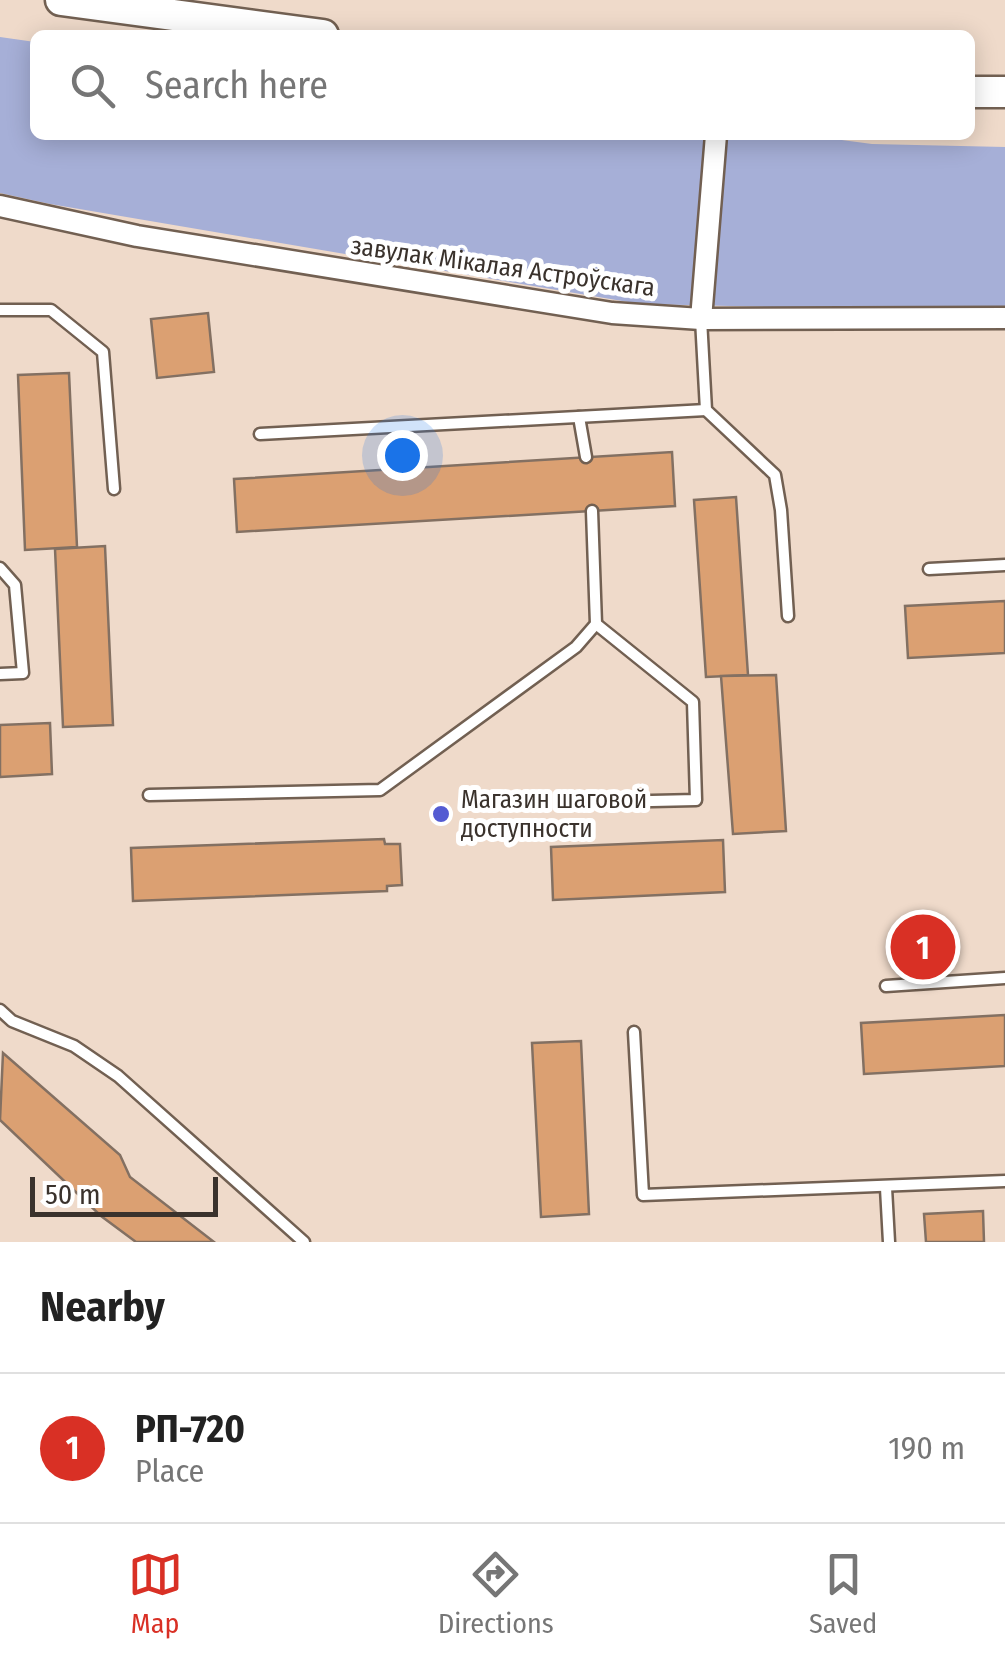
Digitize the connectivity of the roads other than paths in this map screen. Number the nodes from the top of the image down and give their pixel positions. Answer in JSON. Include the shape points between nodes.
{"nodes":[{"id":1,"x":61,"y":0,"type":"edge"},
{"id":2,"x":181,"y":8,"type":"edge"},
{"id":3,"x":297,"y":30,"type":"edge"},
{"id":4,"x":975,"y":92,"type":"edge"},
{"id":5,"x":1005,"y":92,"type":"edge"},
{"id":6,"x":716,"y":140,"type":"edge"},
{"id":7,"x":0,"y":206,"type":"edge"},
{"id":8,"x":0,"y":310,"type":"edge"},
{"id":9,"x":701,"y":318,"type":"junction"},
{"id":10,"x":1005,"y":318,"type":"edge"},
{"id":11,"x":706,"y":410,"type":"junction"},
{"id":12,"x":579,"y":417,"type":"junction"},
{"id":13,"x":260,"y":434,"type":"dead end"},
{"id":14,"x":586,"y":457,"type":"dead end"},
{"id":15,"x":114,"y":490,"type":"dead end"},
{"id":16,"x":592,"y":511,"type":"dead end"},
{"id":17,"x":1005,"y":565,"type":"edge"},
{"id":18,"x":0,"y":568,"type":"edge"},
{"id":19,"x":929,"y":569,"type":"dead end"},
{"id":20,"x":788,"y":616,"type":"dead end"},
{"id":21,"x":596,"y":624,"type":"junction"},
{"id":22,"x":0,"y":674,"type":"edge"},
{"id":23,"x":149,"y":795,"type":"dead end"},
{"id":24,"x":564,"y":803,"type":"dead end"},
{"id":25,"x":1005,"y":978,"type":"edge"},
{"id":26,"x":886,"y":986,"type":"dead end"},
{"id":27,"x":0,"y":1010,"type":"edge"},
{"id":28,"x":634,"y":1032,"type":"dead end"},
{"id":29,"x":1005,"y":1182,"type":"edge"},
{"id":30,"x":886,"y":1188,"type":"junction"},
{"id":31,"x":304,"y":1242,"type":"edge"},
{"id":32,"x":889,"y":1242,"type":"edge"}],
"edges":[{"from":1,"to":2,"type":"main road"},
{"from":2,"to":3,"type":"main road"},
{"from":4,"to":5,"type":"main road"},
{"from":6,"to":9,"type":"street"},
{"from":7,"to":9,"type":"street","name":"завулак Мікалая Астроўскага","via":[[137,236],[574,307]]},
{"from":8,"to":15,"type":"lane","via":[[51,310],[103,352]]},
{"from":9,"to":10,"type":"street","name":"завулак Мікалая Астроўскага"},
{"from":9,"to":11,"type":"lane"},
{"from":11,"to":12,"type":"lane"},
{"from":11,"to":20,"type":"lane","via":[[775,475]]},
{"from":12,"to":13,"type":"lane"},
{"from":12,"to":14,"type":"lane"},
{"from":16,"to":21,"type":"lane"},
{"from":17,"to":19,"type":"lane"},
{"from":18,"to":22,"type":"lane","via":[[15,584],[24,672]]},
{"from":21,"to":23,"type":"lane","via":[[576,647],[380,790]]},
{"from":21,"to":24,"type":"lane","via":[[693,702],[696,800]]},
{"from":25,"to":26,"type":"lane"},
{"from":27,"to":31,"type":"lane","via":[[118,1076]]},
{"from":28,"to":30,"type":"lane","via":[[643,1195]]},
{"from":29,"to":30,"type":"lane"},
{"from":30,"to":32,"type":"lane"}]}
